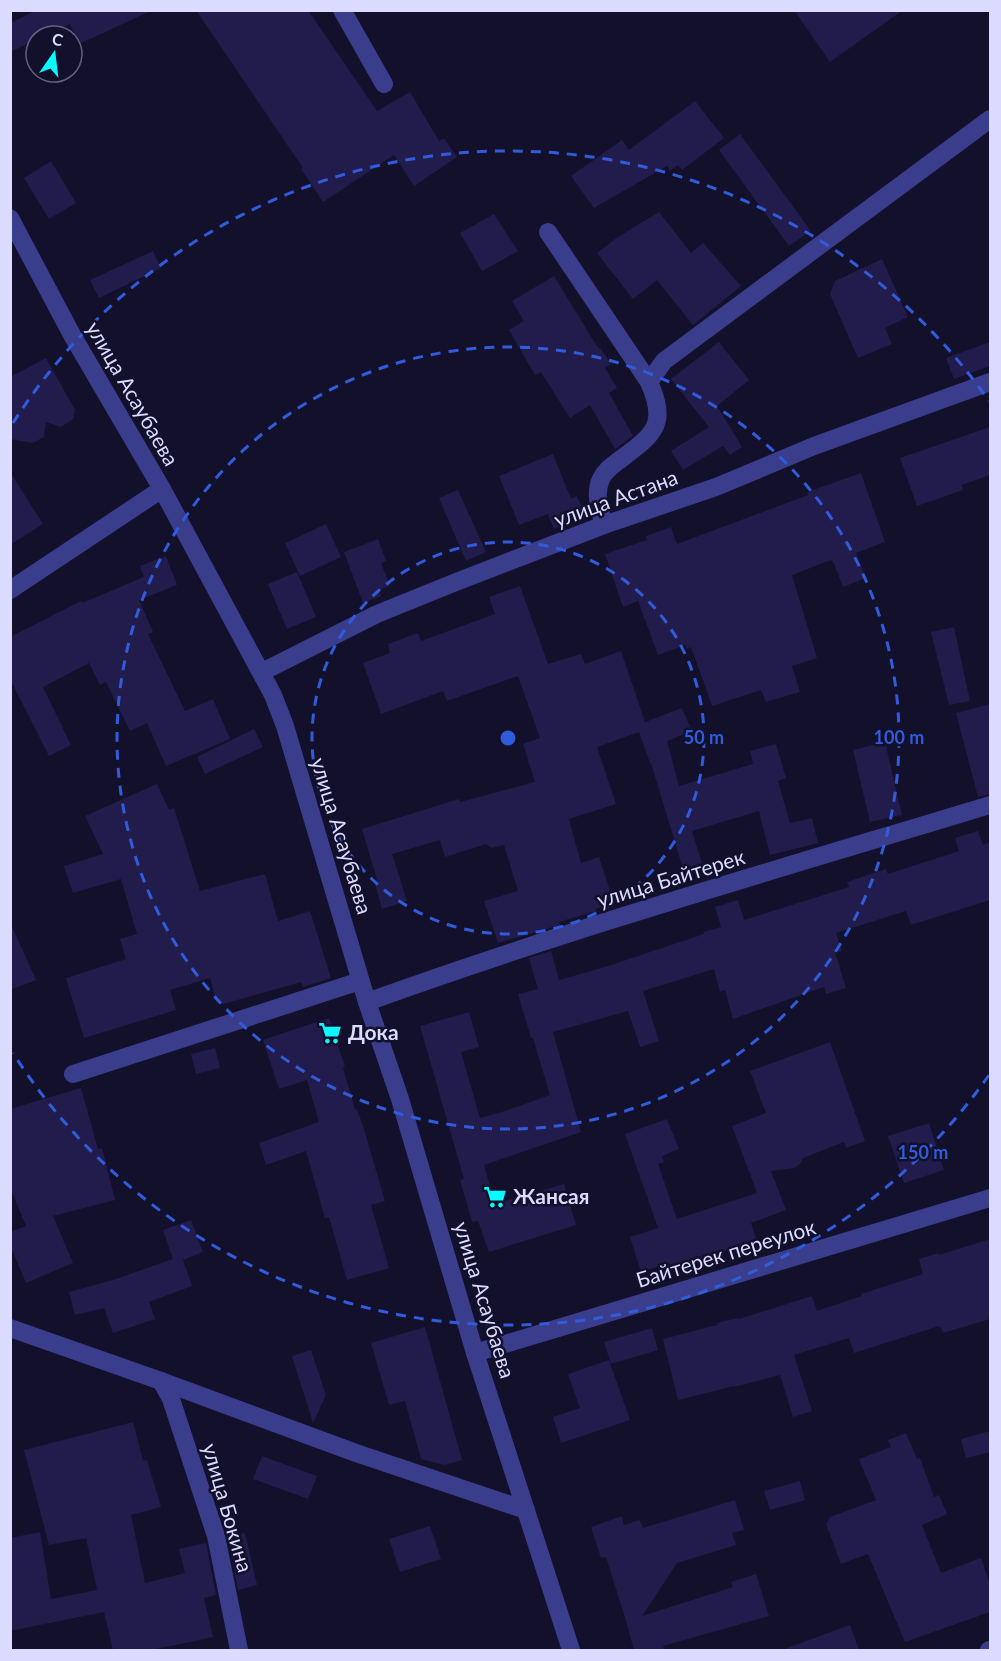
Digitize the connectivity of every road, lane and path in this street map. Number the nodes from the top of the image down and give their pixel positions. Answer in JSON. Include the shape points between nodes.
{"nodes":[{"id":1,"x":342,"y":10,"type":"edge"},
{"id":2,"x":384,"y":84,"type":"dead end"},
{"id":3,"x":990,"y":119,"type":"edge"},
{"id":4,"x":10,"y":218,"type":"edge"},
{"id":5,"x":548,"y":232,"type":"dead end"},
{"id":6,"x":649,"y":382,"type":"junction"},
{"id":7,"x":990,"y":382,"type":"edge"},
{"id":8,"x":162,"y":489,"type":"junction"},
{"id":9,"x":604,"y":525,"type":"junction"},
{"id":10,"x":10,"y":590,"type":"edge"},
{"id":11,"x":262,"y":672,"type":"junction"},
{"id":12,"x":990,"y":805,"type":"edge"},
{"id":13,"x":360,"y":981,"type":"junction"},
{"id":14,"x":367,"y":1002,"type":"junction"},
{"id":15,"x":73,"y":1074,"type":"dead end"},
{"id":16,"x":990,"y":1198,"type":"edge"},
{"id":17,"x":10,"y":1328,"type":"edge"},
{"id":18,"x":475,"y":1353,"type":"junction"},
{"id":19,"x":161,"y":1381,"type":"junction"},
{"id":20,"x":525,"y":1510,"type":"junction"},
{"id":21,"x":239,"y":1650,"type":"edge"},
{"id":22,"x":571,"y":1650,"type":"edge"}],
"edges":[{"from":1,"to":2,"type":"street"},
{"from":3,"to":6,"type":"street","via":[[664,362]]},
{"from":4,"to":8,"type":"street","name":"улица Асаубаева","via":[[72,335]]},
{"from":5,"to":6,"type":"street"},
{"from":6,"to":9,"type":"street","via":[[655,395],[657,421],[652,433],[606,470],[600,480],[598,499]]},
{"from":7,"to":9,"type":"street","name":"улица Астана","via":[[814,446],[716,487]]},
{"from":8,"to":10,"type":"street"},
{"from":8,"to":11,"type":"street","name":"улица Асаубаева"},
{"from":9,"to":11,"type":"street","name":"улица Астана","via":[[377,614]]},
{"from":11,"to":13,"type":"street","name":"улица Асаубаева","via":[[285,726]]},
{"from":12,"to":14,"type":"street","name":"улица Байтерек","via":[[584,929]]},
{"from":13,"to":14,"type":"street","name":"улица Асаубаева"},
{"from":13,"to":15,"type":"street"},
{"from":14,"to":18,"type":"street","name":"улица Асаубаева","via":[[400,1099]]},
{"from":16,"to":18,"type":"street","name":"Байтерек переулок"},
{"from":17,"to":19,"type":"street"},
{"from":18,"to":20,"type":"street","name":"улица Асаубаева"},
{"from":19,"to":20,"type":"street"},
{"from":19,"to":21,"type":"street","name":"улица Бокина","via":[[171,1399],[216,1536]]},
{"from":20,"to":22,"type":"street","name":"улица Асаубаева"}]}
